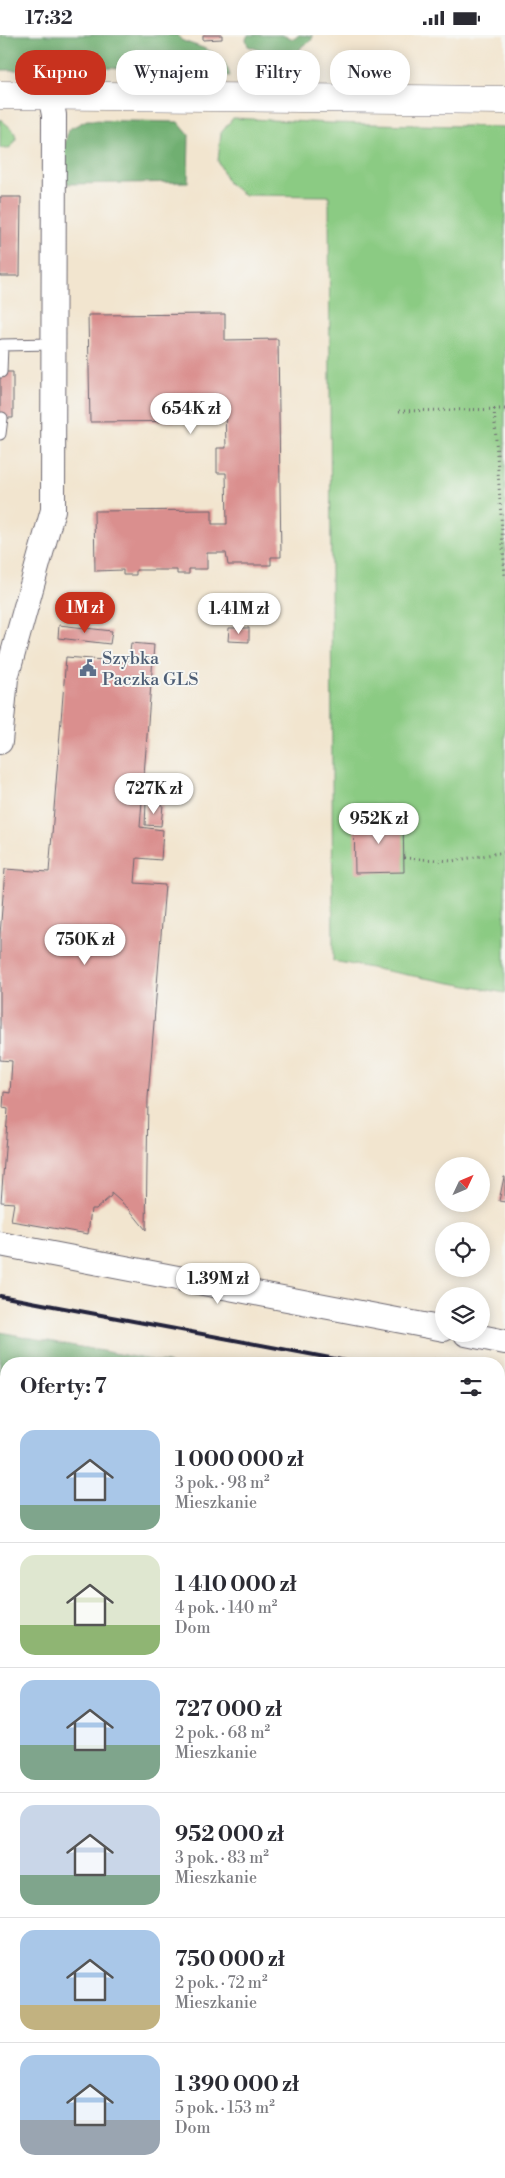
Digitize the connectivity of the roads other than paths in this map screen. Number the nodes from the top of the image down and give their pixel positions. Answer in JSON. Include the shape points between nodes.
{"nodes":[{"id":1,"x":0,"y":95,"type":"edge"},
{"id":2,"x":15,"y":95,"type":"edge"},
{"id":3,"x":50,"y":95,"type":"joint"},
{"id":4,"x":505,"y":100,"type":"edge"},
{"id":5,"x":53,"y":344,"type":"junction"},
{"id":6,"x":1,"y":345,"type":"edge"},
{"id":7,"x":1,"y":372,"type":"edge"},
{"id":8,"x":2,"y":418,"type":"dead end"},
{"id":9,"x":0,"y":434,"type":"edge"},
{"id":10,"x":0,"y":742,"type":"edge"},
{"id":11,"x":0,"y":1244,"type":"edge"},
{"id":12,"x":435,"y":1327,"type":"edge"},
{"id":13,"x":490,"y":1339,"type":"edge"},
{"id":14,"x":505,"y":1342,"type":"edge"}],
"edges":[{"from":1,"to":2,"type":"street"},
{"from":3,"to":4,"type":"street"},
{"from":3,"to":5,"type":"street","via":[[54,115]]},
{"from":5,"to":6,"type":"lane"},
{"from":5,"to":10,"type":"street","via":[[53,510],[6,678]]},
{"from":6,"to":7,"type":"lane"},
{"from":8,"to":9,"type":"lane"},
{"from":11,"to":12,"type":"street"},
{"from":13,"to":14,"type":"street"}]}
